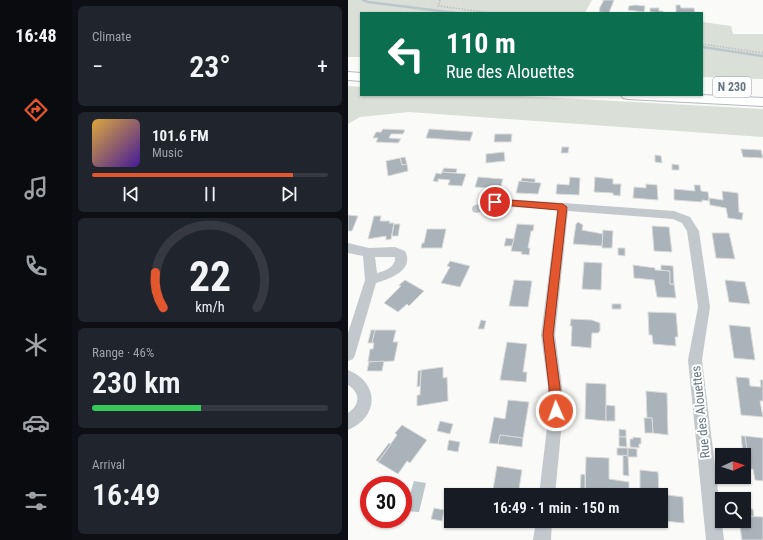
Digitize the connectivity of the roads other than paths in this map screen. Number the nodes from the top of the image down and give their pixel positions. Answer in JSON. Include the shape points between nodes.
{"nodes":[{"id":1,"x":348,"y":64,"type":"edge"},
{"id":2,"x":360,"y":65,"type":"edge"},
{"id":3,"x":348,"y":76,"type":"edge"},
{"id":4,"x":360,"y":77,"type":"edge"},
{"id":5,"x":703,"y":86,"type":"edge"},
{"id":6,"x":740,"y":87,"type":"dead end"},
{"id":7,"x":647,"y":96,"type":"edge"},
{"id":8,"x":763,"y":102,"type":"edge"},
{"id":9,"x":563,"y":207,"type":"junction"},
{"id":10,"x":477,"y":209,"type":"dead end"},
{"id":11,"x":348,"y":248,"type":"edge"},
{"id":12,"x":369,"y":253,"type":"junction"},
{"id":13,"x":371,"y":280,"type":"junction"},
{"id":14,"x":348,"y":355,"type":"edge"},
{"id":15,"x":348,"y":377,"type":"edge"},
{"id":16,"x":348,"y":422,"type":"edge"},
{"id":17,"x":548,"y":488,"type":"edge"},
{"id":18,"x":543,"y":528,"type":"edge"},
{"id":19,"x":542,"y":540,"type":"edge"},
{"id":20,"x":715,"y":540,"type":"edge"}],
"edges":[{"from":1,"to":2,"type":"highway"},
{"from":3,"to":4,"type":"highway"},
{"from":5,"to":6,"type":"highway","number":"N 230"},
{"from":7,"to":8,"type":"highway","number":"N 230"},
{"from":9,"to":10,"type":"street","name":"Rue des Alouettes","via":[[495,202]]},
{"from":9,"to":17,"type":"street","via":[[548,335],[556,411]]},
{"from":9,"to":20,"type":"street","name":"Rue des Alouettes","via":[[674,215],[686,220],[693,231],[704,307],[695,373]]},
{"from":11,"to":12,"type":"street"},
{"from":12,"to":13,"type":"street"},
{"from":12,"to":13,"type":"street","via":[[395,252],[401,254],[402,262],[398,270]]},
{"from":13,"to":14,"type":"street"},
{"from":15,"to":16,"type":"street","via":[[358,383],[365,403],[360,414]]},
{"from":18,"to":19,"type":"street"}]}
